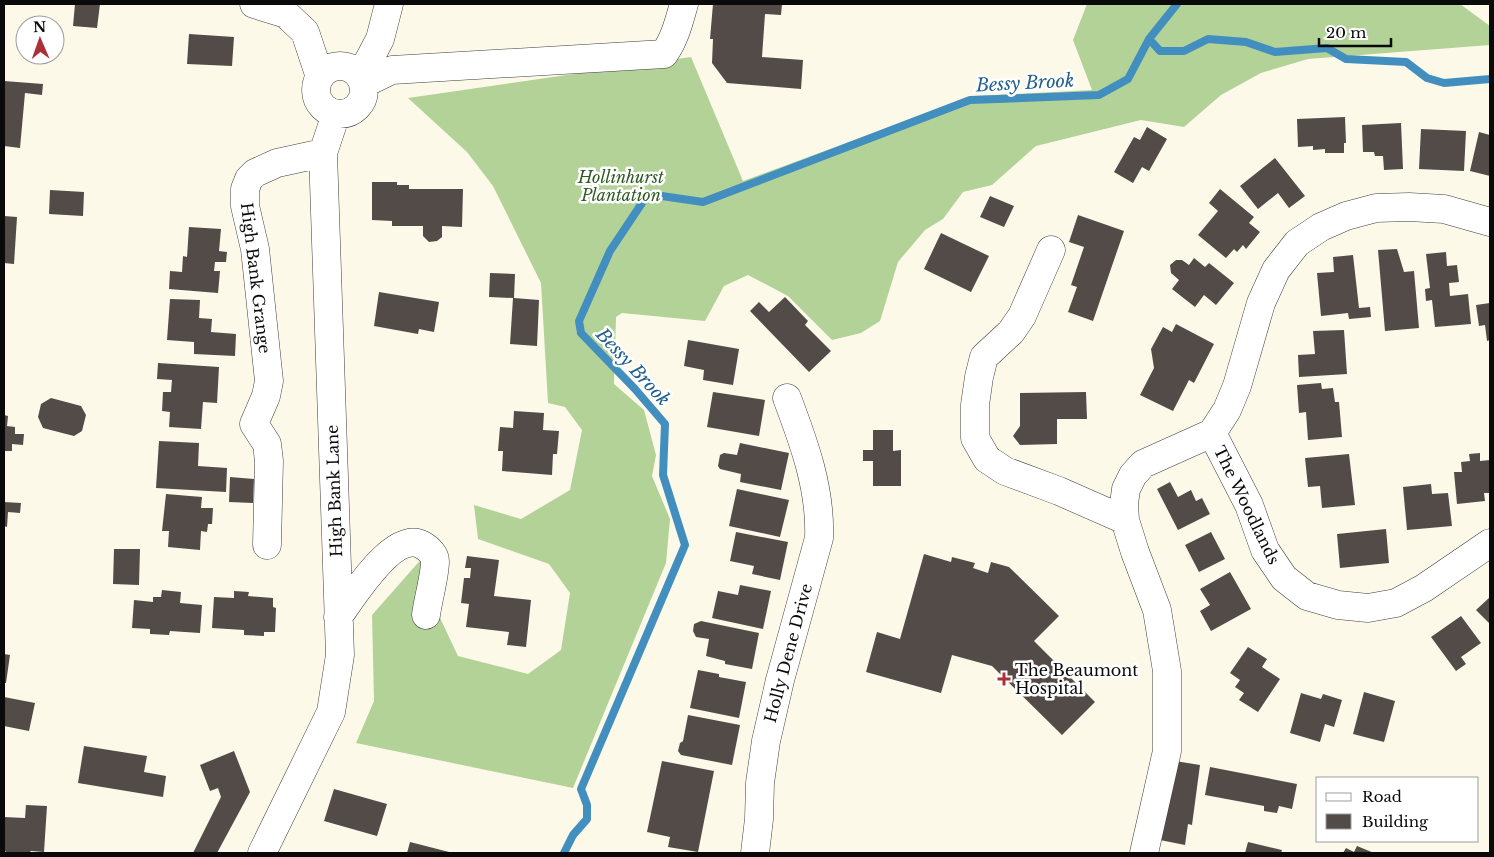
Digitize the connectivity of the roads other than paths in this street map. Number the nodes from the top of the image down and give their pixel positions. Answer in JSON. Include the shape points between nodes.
{"nodes":[{"id":1,"x":254,"y":4,"type":"edge"},
{"id":2,"x":389,"y":4,"type":"edge"},
{"id":3,"x":684,"y":4,"type":"edge"},
{"id":4,"x":320,"y":77,"type":"junction"},
{"id":5,"x":361,"y":81,"type":"junction"},
{"id":6,"x":336,"y":114,"type":"junction"},
{"id":7,"x":323,"y":153,"type":"junction"},
{"id":8,"x":1490,"y":222,"type":"edge"},
{"id":9,"x":1051,"y":250,"type":"dead end"},
{"id":10,"x":787,"y":398,"type":"dead end"},
{"id":11,"x":1212,"y":433,"type":"junction"},
{"id":12,"x":1125,"y":520,"type":"junction"},
{"id":13,"x":1490,"y":543,"type":"edge"},
{"id":14,"x":268,"y":545,"type":"dead end"},
{"id":15,"x":426,"y":615,"type":"dead end"},
{"id":16,"x":338,"y":617,"type":"junction"},
{"id":17,"x":262,"y":853,"type":"edge"},
{"id":18,"x":755,"y":853,"type":"edge"},
{"id":19,"x":1144,"y":853,"type":"edge"}],
"edges":[{"from":1,"to":4,"type":"street","via":[[286,14],[305,32]]},
{"from":2,"to":5,"type":"street","via":[[380,39]]},
{"from":3,"to":5,"type":"street","via":[[664,54],[392,70]]},
{"from":4,"to":5,"type":"street","via":[[325,71],[340,66],[354,71]]},
{"from":4,"to":6,"type":"street","via":[[318,100]]},
{"from":5,"to":6,"type":"street","via":[[362,99],[358,106],[344,114]]},
{"from":6,"to":7,"type":"street","name":"High Bank Lane"},
{"from":7,"to":14,"type":"street","name":"High Bank Grange","via":[[277,163],[255,173],[245,190],[269,381],[254,424],[267,444],[269,461]]},
{"from":7,"to":16,"type":"street","name":"High Bank Lane"},
{"from":8,"to":11,"type":"street","name":"The Woodlands","via":[[1444,209],[1376,208],[1320,227],[1297,243],[1276,270],[1261,303],[1237,386]]},
{"from":9,"to":12,"type":"street","via":[[1022,316],[1011,332],[984,357],[979,377],[975,438],[987,458],[1005,471]]},
{"from":10,"to":18,"type":"street","name":"Holly Dene Drive","via":[[808,455],[820,517],[819,538],[766,741]]},
{"from":11,"to":12,"type":"street","via":[[1142,464],[1126,489]]},
{"from":11,"to":13,"type":"street","name":"The Woodlands","via":[[1249,505],[1265,550],[1284,578],[1307,596],[1338,605],[1368,608],[1396,603]]},
{"from":12,"to":19,"type":"street","via":[[1157,610],[1167,671],[1167,751]]},
{"from":15,"to":16,"type":"street","via":[[434,559],[425,546],[410,542],[382,560]]},
{"from":16,"to":17,"type":"street","name":"High Bank Lane","via":[[340,655],[331,712]]}]}
